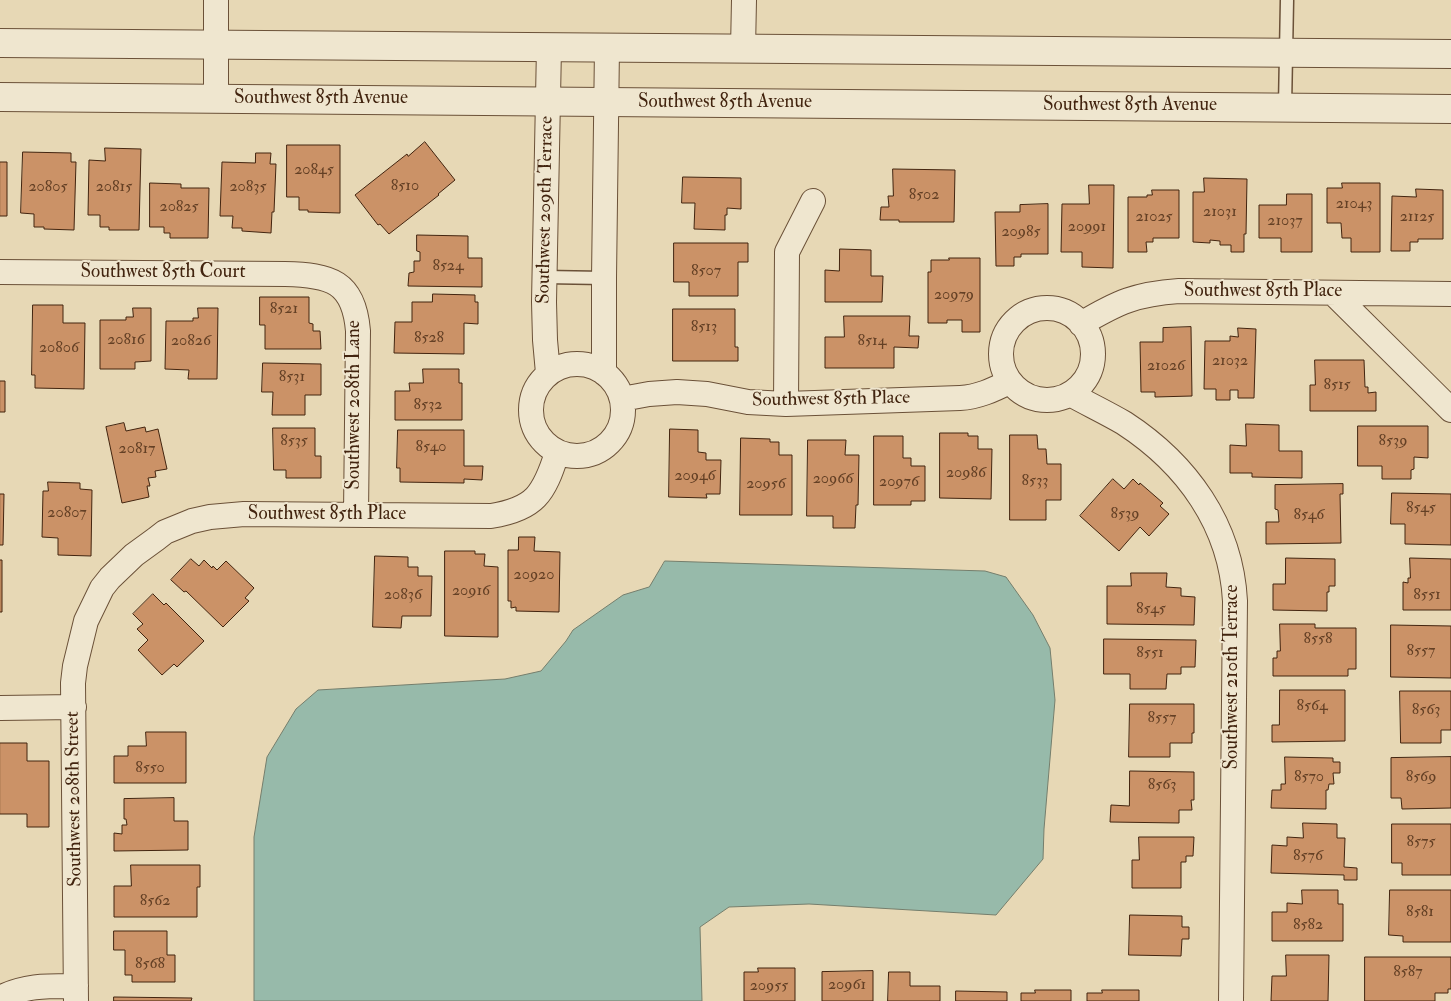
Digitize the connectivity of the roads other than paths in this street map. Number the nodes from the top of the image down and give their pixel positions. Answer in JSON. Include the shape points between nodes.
{"nodes":[{"id":1,"x":216,"y":0,"type":"edge"},
{"id":2,"x":744,"y":0,"type":"edge"},
{"id":3,"x":1287,"y":0,"type":"edge"},
{"id":4,"x":0,"y":43,"type":"edge"},
{"id":5,"x":216,"y":44,"type":"junction"},
{"id":6,"x":549,"y":47,"type":"junction"},
{"id":7,"x":607,"y":47,"type":"junction"},
{"id":8,"x":743,"y":48,"type":"junction"},
{"id":9,"x":1286,"y":52,"type":"junction"},
{"id":10,"x":1451,"y":54,"type":"edge"},
{"id":11,"x":0,"y":97,"type":"edge"},
{"id":12,"x":216,"y":99,"type":"junction"},
{"id":13,"x":548,"y":101,"type":"junction"},
{"id":14,"x":606,"y":102,"type":"junction"},
{"id":15,"x":1285,"y":107,"type":"junction"},
{"id":16,"x":1451,"y":109,"type":"edge"},
{"id":17,"x":813,"y":201,"type":"dead end"},
{"id":18,"x":0,"y":272,"type":"edge"},
{"id":19,"x":545,"y":277,"type":"junction"},
{"id":20,"x":326,"y":278,"type":"joint"},
{"id":21,"x":604,"y":278,"type":"junction"},
{"id":22,"x":1333,"y":293,"type":"junction"},
{"id":23,"x":1451,"y":294,"type":"edge"},
{"id":24,"x":1081,"y":324,"type":"junction"},
{"id":25,"x":604,"y":373,"type":"junction"},
{"id":26,"x":548,"y":374,"type":"junction"},
{"id":27,"x":1009,"y":382,"type":"junction"},
{"id":28,"x":1070,"y":394,"type":"junction"},
{"id":29,"x":622,"y":399,"type":"junction"},
{"id":30,"x":786,"y":404,"type":"junction"},
{"id":31,"x":1451,"y":410,"type":"edge"},
{"id":32,"x":558,"y":453,"type":"junction"},
{"id":33,"x":356,"y":514,"type":"junction"},
{"id":34,"x":96,"y":600,"type":"joint"},
{"id":35,"x":74,"y":707,"type":"junction"},
{"id":36,"x":0,"y":708,"type":"edge"},
{"id":37,"x":76,"y":994,"type":"edge"},
{"id":38,"x":0,"y":998,"type":"edge"},
{"id":39,"x":1231,"y":1001,"type":"edge"}],
"edges":[{"from":1,"to":5,"type":"street"},
{"from":2,"to":8,"type":"street"},
{"from":3,"to":9,"type":"lane"},
{"from":4,"to":5,"type":"street"},
{"from":5,"to":6,"type":"street"},
{"from":5,"to":12,"type":"street"},
{"from":6,"to":7,"type":"street"},
{"from":6,"to":13,"type":"street","name":"Southwest 209th Terrace"},
{"from":7,"to":8,"type":"street"},
{"from":7,"to":14,"type":"street"},
{"from":8,"to":9,"type":"street"},
{"from":9,"to":10,"type":"street"},
{"from":9,"to":15,"type":"lane"},
{"from":11,"to":12,"type":"street","name":"Southwest 85th Avenue"},
{"from":12,"to":13,"type":"street","name":"Southwest 85th Avenue"},
{"from":13,"to":14,"type":"street","name":"Southwest 85th Avenue"},
{"from":13,"to":19,"type":"street","name":"Southwest 209th Terrace"},
{"from":14,"to":15,"type":"street","name":"Southwest 85th Avenue"},
{"from":14,"to":21,"type":"street"},
{"from":15,"to":16,"type":"street","name":"Southwest 85th Avenue"},
{"from":17,"to":30,"type":"street","via":[[787,252]]},
{"from":18,"to":20,"type":"street","name":"Southwest 85th Court","via":[[285,274]]},
{"from":19,"to":21,"type":"lane"},
{"from":19,"to":26,"type":"street","name":"Southwest 209th Terrace"},
{"from":20,"to":33,"type":"street","name":"Southwest 208th Lane","via":[[344,290],[354,306],[357,319]]},
{"from":21,"to":25,"type":"street"},
{"from":22,"to":23,"type":"street","name":"Southwest 85th Place"},
{"from":22,"to":24,"type":"street","name":"Southwest 85th Place","via":[[1157,292],[1124,300]]},
{"from":22,"to":31,"type":"street"},
{"from":24,"to":27,"type":"street","via":[[1072,315],[1048,308],[1035,309],[1013,322],[1005,333],[1000,358]]},
{"from":24,"to":28,"type":"street","via":[[1093,348],[1092,361],[1081,386]]},
{"from":25,"to":26,"type":"street","via":[[576,364]]},
{"from":25,"to":29,"type":"street","via":[[612,380]]},
{"from":26,"to":32,"type":"street","via":[[532,396],[530,409],[537,435]]},
{"from":27,"to":28,"type":"street","via":[[1017,390],[1038,400],[1060,399]]},
{"from":27,"to":30,"type":"street","name":"Southwest 85th Place","via":[[972,397]]},
{"from":28,"to":39,"type":"street","name":"Southwest 210th Terrace","via":[[1140,434],[1184,475],[1213,517],[1225,544],[1234,581],[1235,625]]},
{"from":29,"to":30,"type":"street","name":"Southwest 85th Place","via":[[677,392]]},
{"from":29,"to":32,"type":"street","via":[[619,430],[606,446],[588,456]]},
{"from":32,"to":33,"type":"street","name":"Southwest 85th Place","via":[[546,484],[536,497],[515,510],[491,516]]},
{"from":33,"to":34,"type":"street","name":"Southwest 85th Place","via":[[244,514],[192,521],[165,532],[134,555],[110,578]]},
{"from":34,"to":35,"type":"street","name":"Southwest 208th Street","via":[[86,622],[75,666]]},
{"from":35,"to":36,"type":"street"},
{"from":35,"to":37,"type":"street","name":"Southwest 208th Street"},
{"from":37,"to":38,"type":"street","via":[[45,986],[15,990]]}]}
